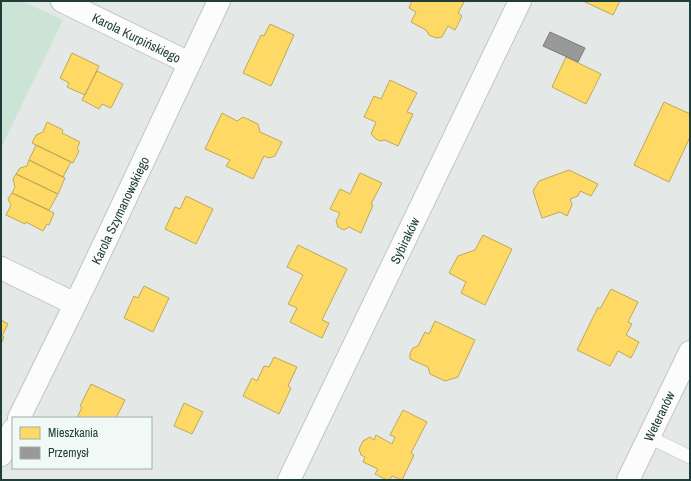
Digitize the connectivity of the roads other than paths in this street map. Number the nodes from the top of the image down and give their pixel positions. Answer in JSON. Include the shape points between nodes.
{"nodes":[{"id":1,"x":62,"y":1,"type":"edge"},
{"id":2,"x":219,"y":1,"type":"edge"},
{"id":3,"x":520,"y":1,"type":"edge"},
{"id":4,"x":189,"y":63,"type":"junction"},
{"id":5,"x":1,"y":268,"type":"edge"},
{"id":6,"x":75,"y":304,"type":"junction"},
{"id":7,"x":690,"y":352,"type":"edge"},
{"id":8,"x":19,"y":417,"type":"edge"},
{"id":9,"x":12,"y":432,"type":"edge"},
{"id":10,"x":649,"y":436,"type":"junction"},
{"id":11,"x":1,"y":455,"type":"edge"},
{"id":12,"x":690,"y":457,"type":"edge"},
{"id":13,"x":289,"y":480,"type":"edge"},
{"id":14,"x":628,"y":480,"type":"edge"}],
"edges":[{"from":1,"to":4,"type":"street","name":"Karola Kurpińskiego"},
{"from":2,"to":4,"type":"street","name":"Karola Szymanowskiego"},
{"from":3,"to":13,"type":"street","name":"Sybiraków"},
{"from":4,"to":6,"type":"street","name":"Karola Szymanowskiego"},
{"from":5,"to":6,"type":"street"},
{"from":6,"to":8,"type":"street","name":"Karola Szymanowskiego"},
{"from":7,"to":10,"type":"street","name":"Weteranów"},
{"from":9,"to":11,"type":"street"},
{"from":10,"to":12,"type":"lane"},
{"from":10,"to":14,"type":"street","name":"Weteranów"}]}
